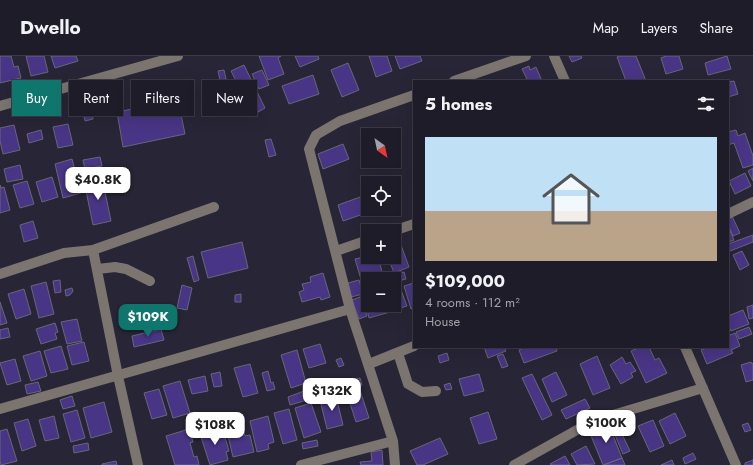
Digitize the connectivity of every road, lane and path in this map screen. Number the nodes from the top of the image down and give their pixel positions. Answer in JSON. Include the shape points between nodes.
{"nodes":[{"id":1,"x":178,"y":56,"type":"edge"},
{"id":2,"x":526,"y":56,"type":"edge"},
{"id":3,"x":554,"y":56,"type":"edge"},
{"id":4,"x":457,"y":80,"type":"edge"},
{"id":5,"x":566,"y":80,"type":"edge"},
{"id":6,"x":413,"y":95,"type":"edge"},
{"id":7,"x":0,"y":106,"type":"edge"},
{"id":8,"x":753,"y":202,"type":"edge"},
{"id":9,"x":214,"y":207,"type":"dead end"},
{"id":10,"x":729,"y":214,"type":"edge"},
{"id":11,"x":413,"y":224,"type":"edge"},
{"id":12,"x":401,"y":228,"type":"edge"},
{"id":13,"x":361,"y":242,"type":"edge"},
{"id":14,"x":93,"y":250,"type":"junction"},
{"id":15,"x":336,"y":251,"type":"junction"},
{"id":16,"x":98,"y":269,"type":"junction"},
{"id":17,"x":0,"y":274,"type":"edge"},
{"id":18,"x":150,"y":281,"type":"dead end"},
{"id":19,"x":350,"y":309,"type":"junction"},
{"id":20,"x":413,"y":346,"type":"edge"},
{"id":21,"x":684,"y":348,"type":"edge"},
{"id":22,"x":398,"y":353,"type":"junction"},
{"id":23,"x":369,"y":364,"type":"junction"},
{"id":24,"x":118,"y":376,"type":"junction"},
{"id":25,"x":703,"y":388,"type":"junction"},
{"id":26,"x":436,"y":391,"type":"dead end"},
{"id":27,"x":0,"y":409,"type":"edge"},
{"id":28,"x":393,"y":441,"type":"junction"},
{"id":29,"x":138,"y":465,"type":"edge"},
{"id":30,"x":301,"y":465,"type":"edge"},
{"id":31,"x":395,"y":465,"type":"edge"},
{"id":32,"x":514,"y":465,"type":"edge"},
{"id":33,"x":736,"y":465,"type":"edge"}],
"edges":[{"from":1,"to":7,"type":"street"},
{"from":2,"to":4,"type":"street"},
{"from":3,"to":5,"type":"street"},
{"from":6,"to":15,"type":"street","via":[[340,121],[316,135],[309,149]]},
{"from":8,"to":10,"type":"street"},
{"from":9,"to":14,"type":"street"},
{"from":11,"to":12,"type":"street"},
{"from":13,"to":15,"type":"street"},
{"from":14,"to":16,"type":"street"},
{"from":14,"to":17,"type":"street","via":[[64,253]]},
{"from":15,"to":19,"type":"street"},
{"from":16,"to":18,"type":"street","via":[[126,269]]},
{"from":16,"to":24,"type":"street"},
{"from":19,"to":23,"type":"street"},
{"from":19,"to":24,"type":"street"},
{"from":20,"to":22,"type":"street"},
{"from":21,"to":25,"type":"street"},
{"from":22,"to":23,"type":"street"},
{"from":22,"to":26,"type":"street","via":[[408,384],[422,392]]},
{"from":23,"to":28,"type":"street"},
{"from":24,"to":27,"type":"street"},
{"from":24,"to":29,"type":"street"},
{"from":25,"to":32,"type":"street","via":[[592,421]]},
{"from":25,"to":33,"type":"street"},
{"from":28,"to":30,"type":"street"},
{"from":28,"to":31,"type":"street"}]}
